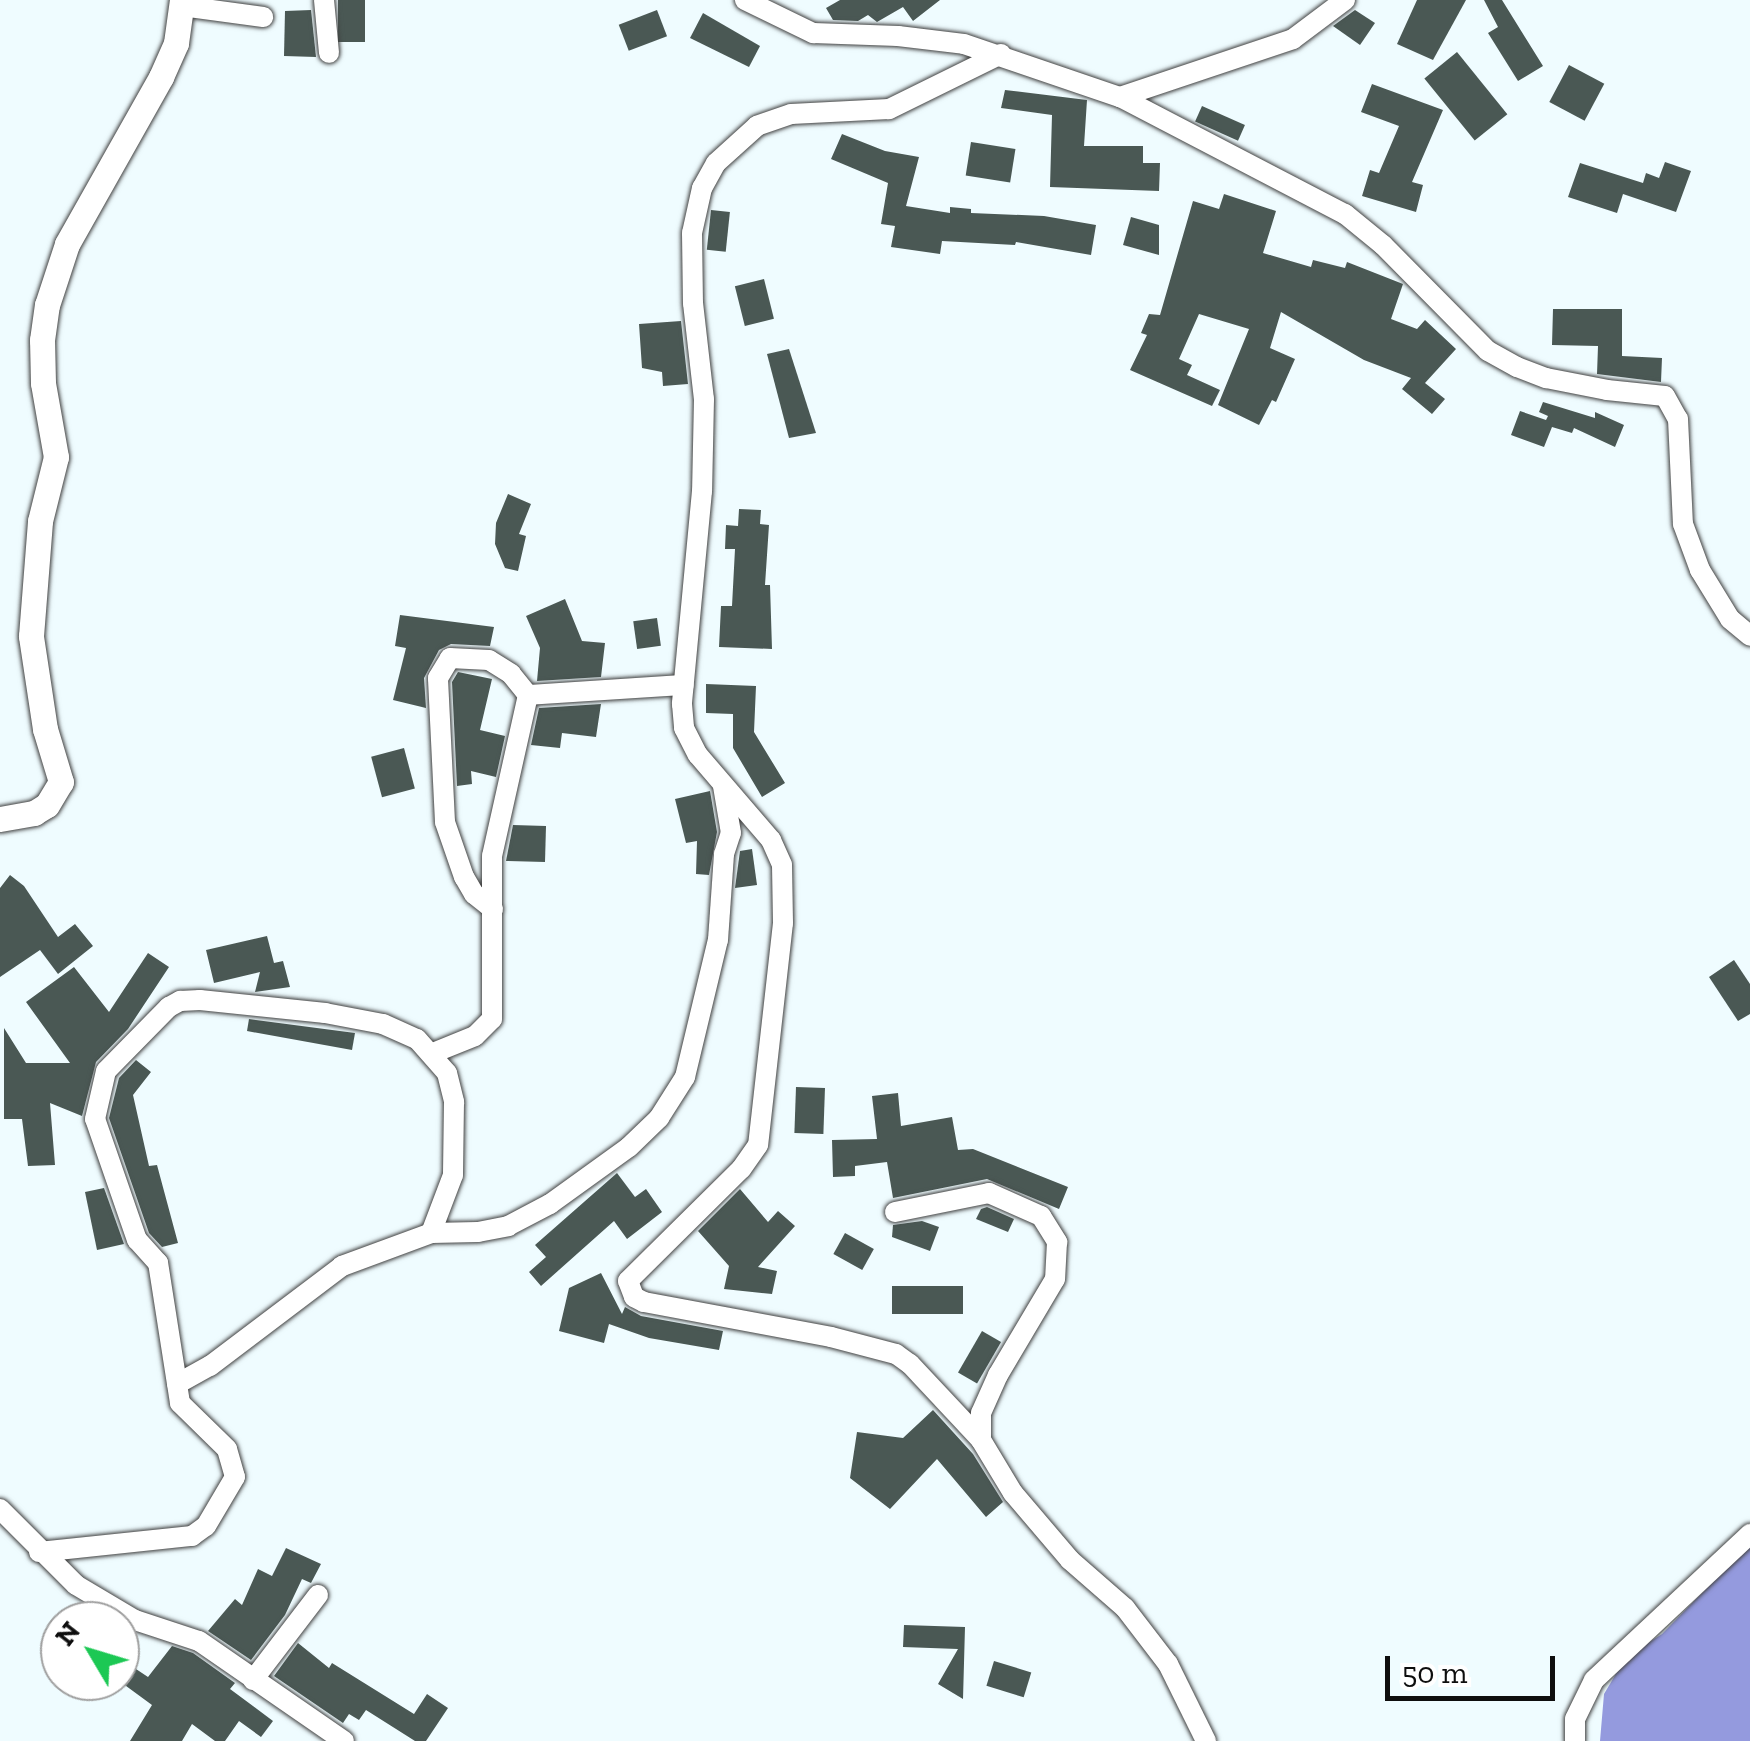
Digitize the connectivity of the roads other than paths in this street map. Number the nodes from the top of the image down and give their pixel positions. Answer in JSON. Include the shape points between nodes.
{"nodes":[{"id":1,"x":324,"y":0,"type":"edge"},
{"id":2,"x":745,"y":0,"type":"edge"},
{"id":3,"x":1344,"y":0,"type":"edge"},
{"id":4,"x":182,"y":3,"type":"edge"},
{"id":5,"x":263,"y":17,"type":"dead end"},
{"id":6,"x":330,"y":53,"type":"dead end"},
{"id":7,"x":1001,"y":54,"type":"junction"},
{"id":8,"x":1120,"y":97,"type":"junction"},
{"id":9,"x":1750,"y":636,"type":"edge"},
{"id":10,"x":684,"y":685,"type":"junction"},
{"id":11,"x":528,"y":695,"type":"junction"},
{"id":12,"x":722,"y":783,"type":"junction"},
{"id":13,"x":0,"y":819,"type":"edge"},
{"id":14,"x":493,"y":909,"type":"junction"},
{"id":15,"x":432,"y":1052,"type":"junction"},
{"id":16,"x":896,"y":1212,"type":"dead end"},
{"id":17,"x":431,"y":1233,"type":"junction"},
{"id":18,"x":177,"y":1384,"type":"junction"},
{"id":19,"x":981,"y":1440,"type":"junction"},
{"id":20,"x":0,"y":1509,"type":"edge"},
{"id":21,"x":1750,"y":1534,"type":"edge"},
{"id":22,"x":39,"y":1552,"type":"junction"},
{"id":23,"x":318,"y":1595,"type":"dead end"},
{"id":24,"x":253,"y":1680,"type":"junction"},
{"id":25,"x":344,"y":1741,"type":"edge"},
{"id":26,"x":1206,"y":1741,"type":"edge"},
{"id":27,"x":1574,"y":1741,"type":"edge"}],
"edges":[{"from":1,"to":6,"type":"street"},
{"from":2,"to":7,"type":"street","via":[[813,33],[929,38]]},
{"from":3,"to":8,"type":"street","via":[[1293,39]]},
{"from":4,"to":5,"type":"street"},
{"from":4,"to":13,"type":"street","via":[[176,43],[161,77],[67,244],[47,305],[43,383],[56,457],[40,521],[31,636],[44,729],[61,782],[47,805]]},
{"from":7,"to":8,"type":"street"},
{"from":7,"to":10,"type":"street","via":[[889,109],[791,114],[757,126],[716,162],[702,188],[692,233],[704,399],[702,491]]},
{"from":8,"to":9,"type":"street","via":[[1345,214],[1488,351],[1517,367],[1672,401],[1683,524],[1700,570],[1730,619]]},
{"from":10,"to":11,"type":"street"},
{"from":10,"to":12,"type":"street","via":[[684,728]]},
{"from":11,"to":14,"type":"street","via":[[492,856]]},
{"from":11,"to":14,"type":"street","via":[[488,660],[459,654],[438,678],[445,822],[464,877]]},
{"from":12,"to":17,"type":"street","via":[[731,832],[718,940],[685,1077],[659,1118],[550,1204],[508,1226]]},
{"from":12,"to":19,"type":"street","via":[[762,827],[782,865],[783,924],[758,1145],[633,1271],[630,1289],[644,1302],[896,1354]]},
{"from":14,"to":15,"type":"street","via":[[492,1019],[474,1036]]},
{"from":15,"to":17,"type":"street","via":[[447,1073],[456,1142],[453,1175]]},
{"from":15,"to":18,"type":"street","via":[[382,1024],[274,1006],[180,1000],[106,1072],[97,1130],[137,1240],[158,1263]]},
{"from":16,"to":19,"type":"street","via":[[989,1193],[1041,1216],[1058,1242],[1055,1279],[998,1375],[982,1413]]},
{"from":17,"to":18,"type":"street","via":[[342,1266]]},
{"from":18,"to":22,"type":"street","via":[[184,1412],[226,1449],[235,1470],[206,1526],[183,1538]]},
{"from":19,"to":26,"type":"street","via":[[1029,1512],[1124,1608],[1168,1664]]},
{"from":20,"to":22,"type":"street"},
{"from":21,"to":27,"type":"street","via":[[1594,1680],[1575,1719]]},
{"from":22,"to":24,"type":"street","via":[[120,1612],[199,1641]]},
{"from":23,"to":24,"type":"street"},
{"from":24,"to":25,"type":"street"}]}
